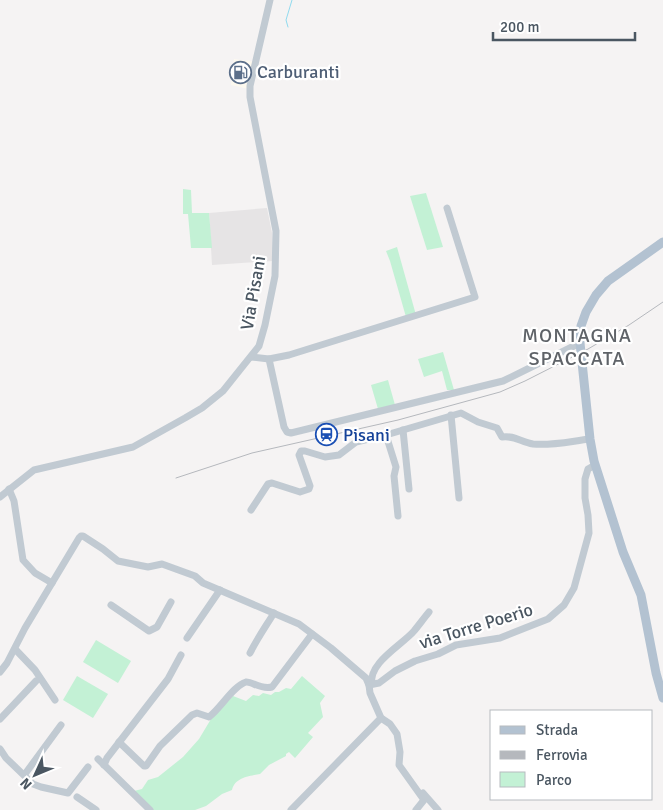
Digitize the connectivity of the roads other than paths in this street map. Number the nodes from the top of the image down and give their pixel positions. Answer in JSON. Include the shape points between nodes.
{"nodes":[{"id":1,"x":270,"y":0,"type":"edge"},
{"id":2,"x":447,"y":208,"type":"dead end"},
{"id":3,"x":663,"y":242,"type":"edge"},
{"id":4,"x":580,"y":343,"type":"junction"},
{"id":5,"x":251,"y":357,"type":"junction"},
{"id":6,"x":269,"y":359,"type":"junction"},
{"id":7,"x":451,"y":416,"type":"junction"},
{"id":8,"x":403,"y":430,"type":"junction"},
{"id":9,"x":386,"y":435,"type":"junction"},
{"id":10,"x":590,"y":439,"type":"junction"},
{"id":11,"x":595,"y":465,"type":"junction"},
{"id":12,"x":409,"y":488,"type":"dead end"},
{"id":13,"x":9,"y":489,"type":"junction"},
{"id":14,"x":0,"y":497,"type":"edge"},
{"id":15,"x":458,"y":498,"type":"dead end"},
{"id":16,"x":251,"y":510,"type":"dead end"},
{"id":17,"x":398,"y":516,"type":"dead end"},
{"id":18,"x":52,"y":583,"type":"junction"},
{"id":19,"x":220,"y":590,"type":"junction"},
{"id":20,"x":171,"y":602,"type":"dead end"},
{"id":21,"x":111,"y":606,"type":"dead end"},
{"id":22,"x":429,"y":612,"type":"dead end"},
{"id":23,"x":274,"y":613,"type":"junction"},
{"id":24,"x":312,"y":634,"type":"junction"},
{"id":25,"x":187,"y":638,"type":"dead end"},
{"id":26,"x":15,"y":649,"type":"junction"},
{"id":27,"x":250,"y":654,"type":"dead end"},
{"id":28,"x":180,"y":655,"type":"dead end"},
{"id":29,"x":0,"y":672,"type":"edge"},
{"id":30,"x":36,"y":681,"type":"dead end"},
{"id":31,"x":371,"y":685,"type":"junction"},
{"id":32,"x":663,"y":698,"type":"edge"},
{"id":33,"x":55,"y":700,"type":"dead end"},
{"id":34,"x":381,"y":718,"type":"junction"},
{"id":35,"x":0,"y":719,"type":"edge"},
{"id":36,"x":61,"y":725,"type":"dead end"},
{"id":37,"x":119,"y":742,"type":"junction"},
{"id":38,"x":0,"y":749,"type":"edge"},
{"id":39,"x":399,"y":758,"type":"junction"},
{"id":40,"x":98,"y":759,"type":"dead end"},
{"id":41,"x":104,"y":766,"type":"junction"},
{"id":42,"x":88,"y":767,"type":"dead end"},
{"id":43,"x":25,"y":774,"type":"junction"},
{"id":44,"x":77,"y":797,"type":"dead end"},
{"id":45,"x":96,"y":810,"type":"edge"},
{"id":46,"x":150,"y":810,"type":"edge"},
{"id":47,"x":290,"y":810,"type":"edge"},
{"id":48,"x":416,"y":810,"type":"edge"},
{"id":49,"x":438,"y":810,"type":"edge"}],
"edges":[{"from":1,"to":5,"type":"street","name":"Via Pisani","via":[[250,97],[276,231],[275,276],[265,325]]},
{"from":2,"to":6,"type":"street","via":[[476,297]]},
{"from":3,"to":4,"type":"main road","via":[[608,282],[596,295],[581,326]]},
{"from":4,"to":6,"type":"street","via":[[503,381],[291,433],[284,427]]},
{"from":4,"to":10,"type":"main road"},
{"from":5,"to":6,"type":"street"},
{"from":5,"to":13,"type":"street","name":"Via Pisani","via":[[223,391],[202,408],[134,447],[34,470]]},
{"from":7,"to":8,"type":"street"},
{"from":7,"to":10,"type":"street","via":[[461,413],[497,428],[502,437],[515,437],[529,443]]},
{"from":7,"to":15,"type":"street"},
{"from":8,"to":9,"type":"street"},
{"from":8,"to":12,"type":"street"},
{"from":9,"to":16,"type":"street","via":[[356,442],[339,455],[325,457],[301,451],[309,489],[300,492],[268,484]]},
{"from":9,"to":17,"type":"street","via":[[396,467]]},
{"from":10,"to":11,"type":"main road"},
{"from":11,"to":31,"type":"street","name":"via Torre Poerio","via":[[588,469],[585,479],[589,533],[574,588],[564,605],[548,619],[500,638],[456,645],[401,667]]},
{"from":11,"to":32,"type":"main road","via":[[623,552],[641,595]]},
{"from":13,"to":14,"type":"street","name":"Via Pisani"},
{"from":13,"to":18,"type":"street","via":[[14,501],[23,560],[35,573]]},
{"from":18,"to":19,"type":"street","via":[[81,536],[118,561],[148,566],[162,564],[195,576]]},
{"from":18,"to":26,"type":"street"},
{"from":19,"to":23,"type":"street"},
{"from":19,"to":25,"type":"street"},
{"from":20,"to":21,"type":"street","via":[[157,627],[149,631]]},
{"from":22,"to":31,"type":"street","via":[[375,668]]},
{"from":23,"to":24,"type":"street"},
{"from":23,"to":27,"type":"street"},
{"from":24,"to":31,"type":"street","via":[[354,667]]},
{"from":24,"to":37,"type":"street","via":[[272,688],[245,683],[208,717],[197,713],[192,715],[160,746],[146,766]]},
{"from":26,"to":29,"type":"street"},
{"from":26,"to":33,"type":"street"},
{"from":28,"to":37,"type":"street","via":[[168,679]]},
{"from":30,"to":35,"type":"street"},
{"from":31,"to":34,"type":"street","via":[[370,693]]},
{"from":34,"to":39,"type":"street","via":[[395,729]]},
{"from":34,"to":47,"type":"street"},
{"from":36,"to":43,"type":"street"},
{"from":37,"to":41,"type":"street"},
{"from":38,"to":43,"type":"street"},
{"from":39,"to":48,"type":"street","via":[[399,765],[424,800]]},
{"from":39,"to":49,"type":"street"},
{"from":40,"to":41,"type":"street"},
{"from":41,"to":46,"type":"street"},
{"from":42,"to":43,"type":"street","via":[[68,793],[33,784]]},
{"from":44,"to":45,"type":"street"}]}
